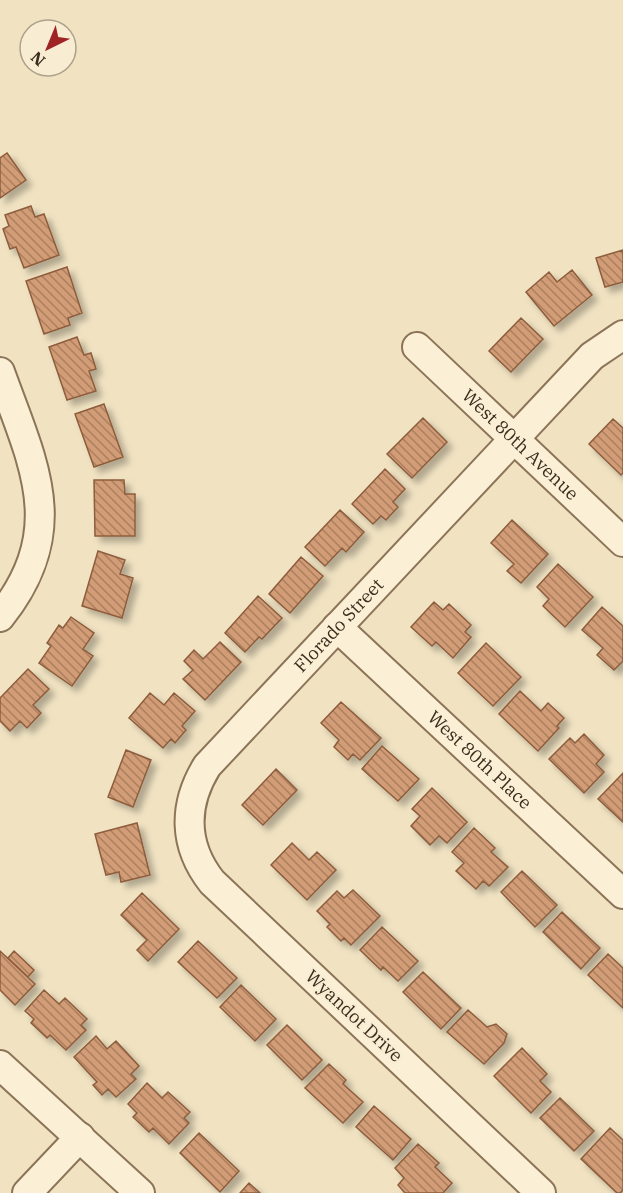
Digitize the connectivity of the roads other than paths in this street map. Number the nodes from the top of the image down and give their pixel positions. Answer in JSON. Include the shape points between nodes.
{"nodes":[{"id":1,"x":623,"y":334,"type":"edge"},
{"id":2,"x":417,"y":347,"type":"dead end"},
{"id":3,"x":0,"y":372,"type":"edge"},
{"id":4,"x":513,"y":438,"type":"junction"},
{"id":5,"x":623,"y":542,"type":"edge"},
{"id":6,"x":0,"y":617,"type":"edge"},
{"id":7,"x":337,"y":627,"type":"junction"},
{"id":8,"x":189,"y":826,"type":"joint"},
{"id":9,"x":623,"y":894,"type":"edge"},
{"id":10,"x":0,"y":1065,"type":"edge"},
{"id":11,"x":80,"y":1137,"type":"junction"},
{"id":12,"x":27,"y":1193,"type":"edge"},
{"id":13,"x":140,"y":1193,"type":"edge"},
{"id":14,"x":541,"y":1193,"type":"edge"}],
"edges":[{"from":1,"to":4,"type":"street","name":"Florado Street","via":[[592,356]]},
{"from":2,"to":4,"type":"street","name":"West 80th Avenue"},
{"from":3,"to":6,"type":"street","via":[[34,468],[40,502],[38,541],[27,572]]},
{"from":4,"to":5,"type":"street","name":"West 80th Avenue"},
{"from":4,"to":7,"type":"street","name":"Florado Street"},
{"from":7,"to":8,"type":"street","name":"Florado Street","via":[[207,766],[191,801]]},
{"from":7,"to":9,"type":"street","name":"West 80th Place"},
{"from":8,"to":14,"type":"street","name":"Wyandot Drive","via":[[194,852],[212,882]]},
{"from":10,"to":11,"type":"street"},
{"from":11,"to":12,"type":"street"},
{"from":11,"to":13,"type":"street"}]}
